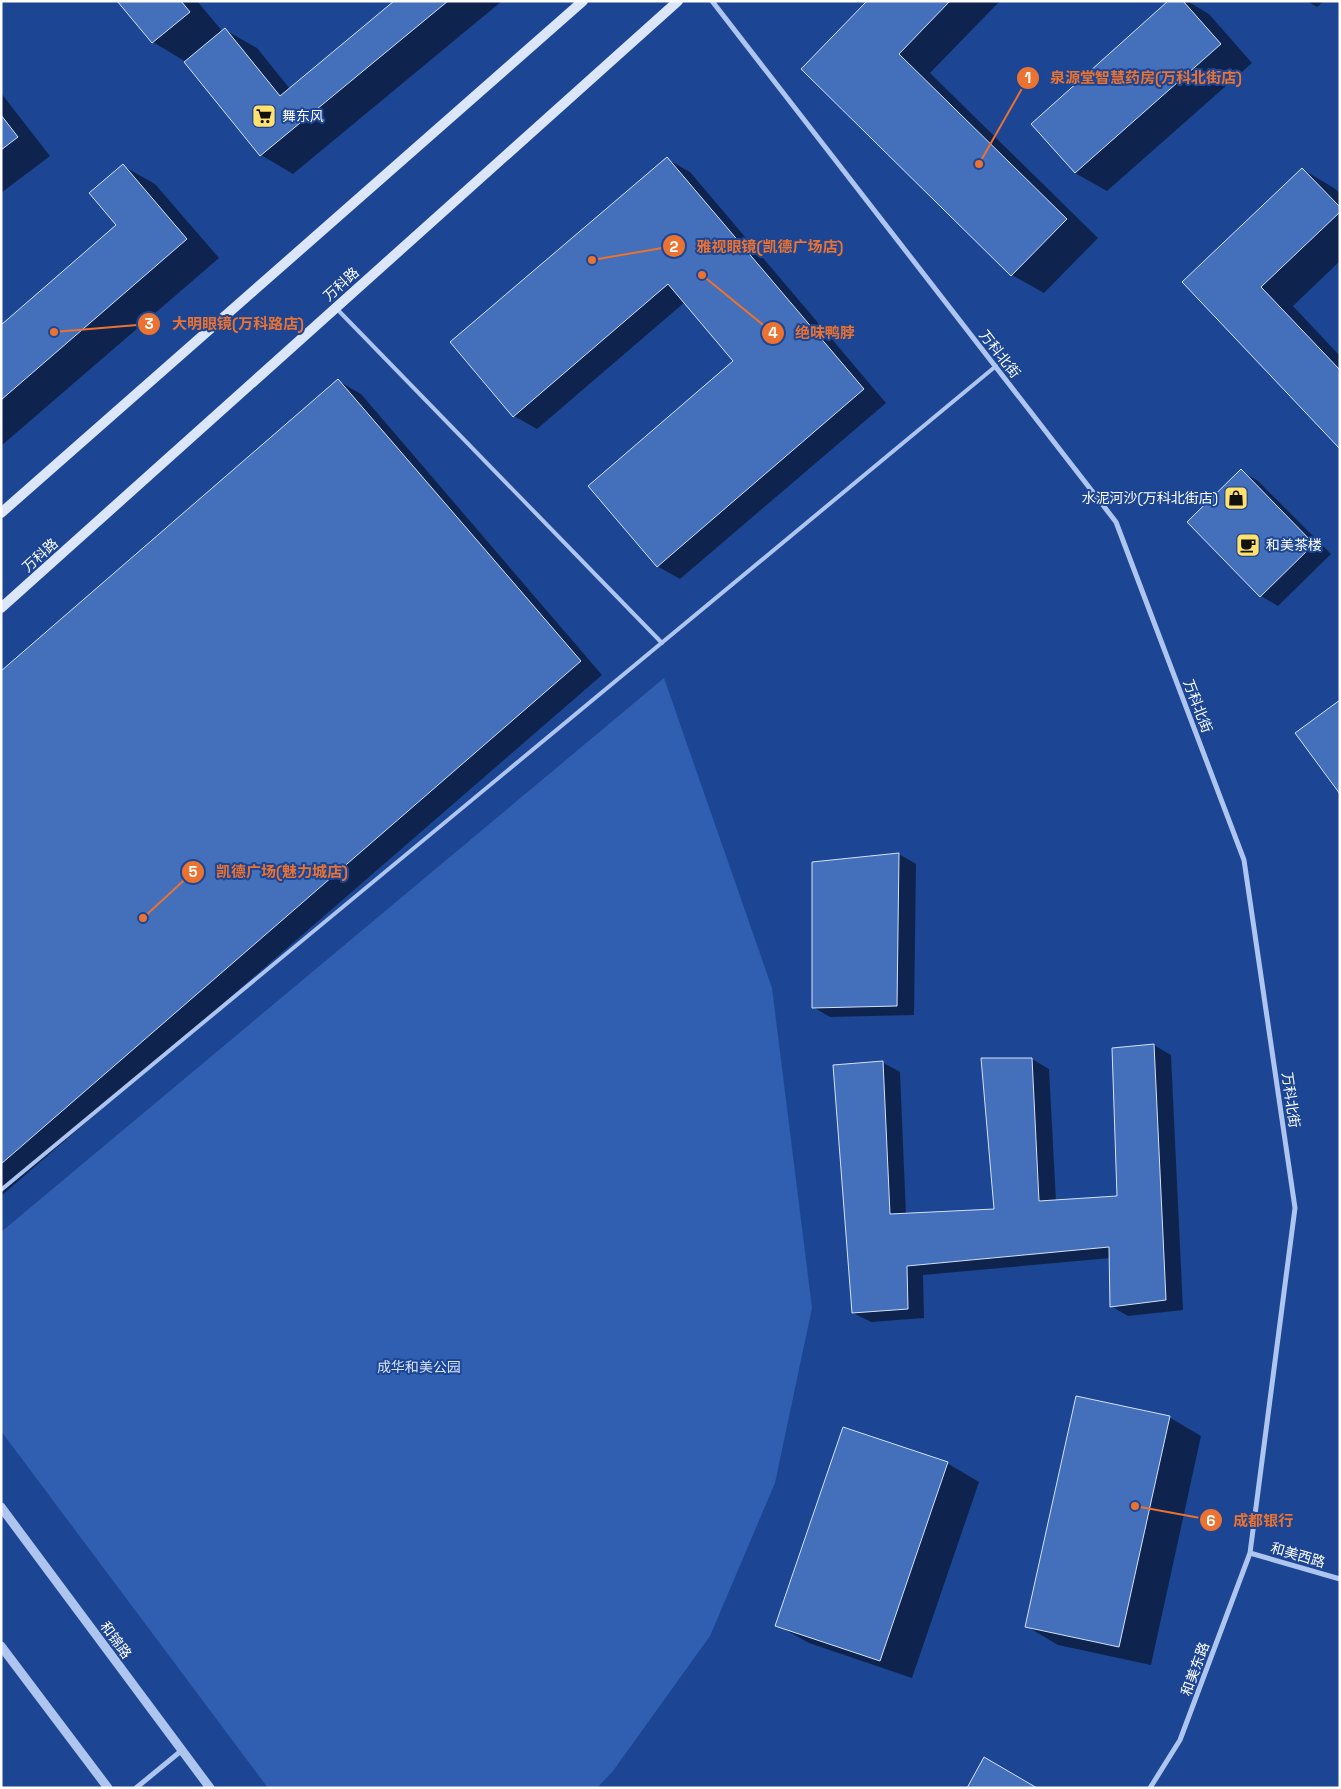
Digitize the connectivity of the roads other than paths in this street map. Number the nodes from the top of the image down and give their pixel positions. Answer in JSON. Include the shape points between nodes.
{"nodes":[{"id":1,"x":582,"y":1,"type":"edge"},
{"id":2,"x":678,"y":1,"type":"edge"},
{"id":3,"x":712,"y":1,"type":"edge"},
{"id":4,"x":336,"y":308,"type":"junction"},
{"id":5,"x":996,"y":366,"type":"junction"},
{"id":6,"x":1,"y":513,"type":"edge"},
{"id":7,"x":1,"y":608,"type":"edge"},
{"id":8,"x":662,"y":642,"type":"junction"},
{"id":9,"x":1,"y":1190,"type":"edge"},
{"id":10,"x":1,"y":1508,"type":"edge"},
{"id":11,"x":1250,"y":1553,"type":"junction"},
{"id":12,"x":1340,"y":1579,"type":"edge"},
{"id":13,"x":1,"y":1646,"type":"edge"},
{"id":14,"x":181,"y":1751,"type":"junction"},
{"id":15,"x":108,"y":1788,"type":"edge"},
{"id":16,"x":136,"y":1788,"type":"edge"},
{"id":17,"x":210,"y":1788,"type":"edge"},
{"id":18,"x":1150,"y":1788,"type":"edge"}],
"edges":[{"from":1,"to":6,"type":"main road"},
{"from":2,"to":4,"type":"main road","name":"万科路"},
{"from":3,"to":5,"type":"street","name":"万科北街"},
{"from":4,"to":7,"type":"main road","name":"万科路"},
{"from":4,"to":8,"type":"lane"},
{"from":5,"to":8,"type":"lane"},
{"from":5,"to":11,"type":"street","name":"万科北街","via":[[1116,522],[1244,860],[1295,1208]]},
{"from":8,"to":9,"type":"lane"},
{"from":10,"to":14,"type":"street","name":"和锦路"},
{"from":11,"to":12,"type":"street","name":"和美西路"},
{"from":11,"to":18,"type":"street","name":"和美东路","via":[[1180,1740]]},
{"from":13,"to":15,"type":"street"},
{"from":14,"to":16,"type":"street"},
{"from":14,"to":17,"type":"street","name":"和锦路"}]}
